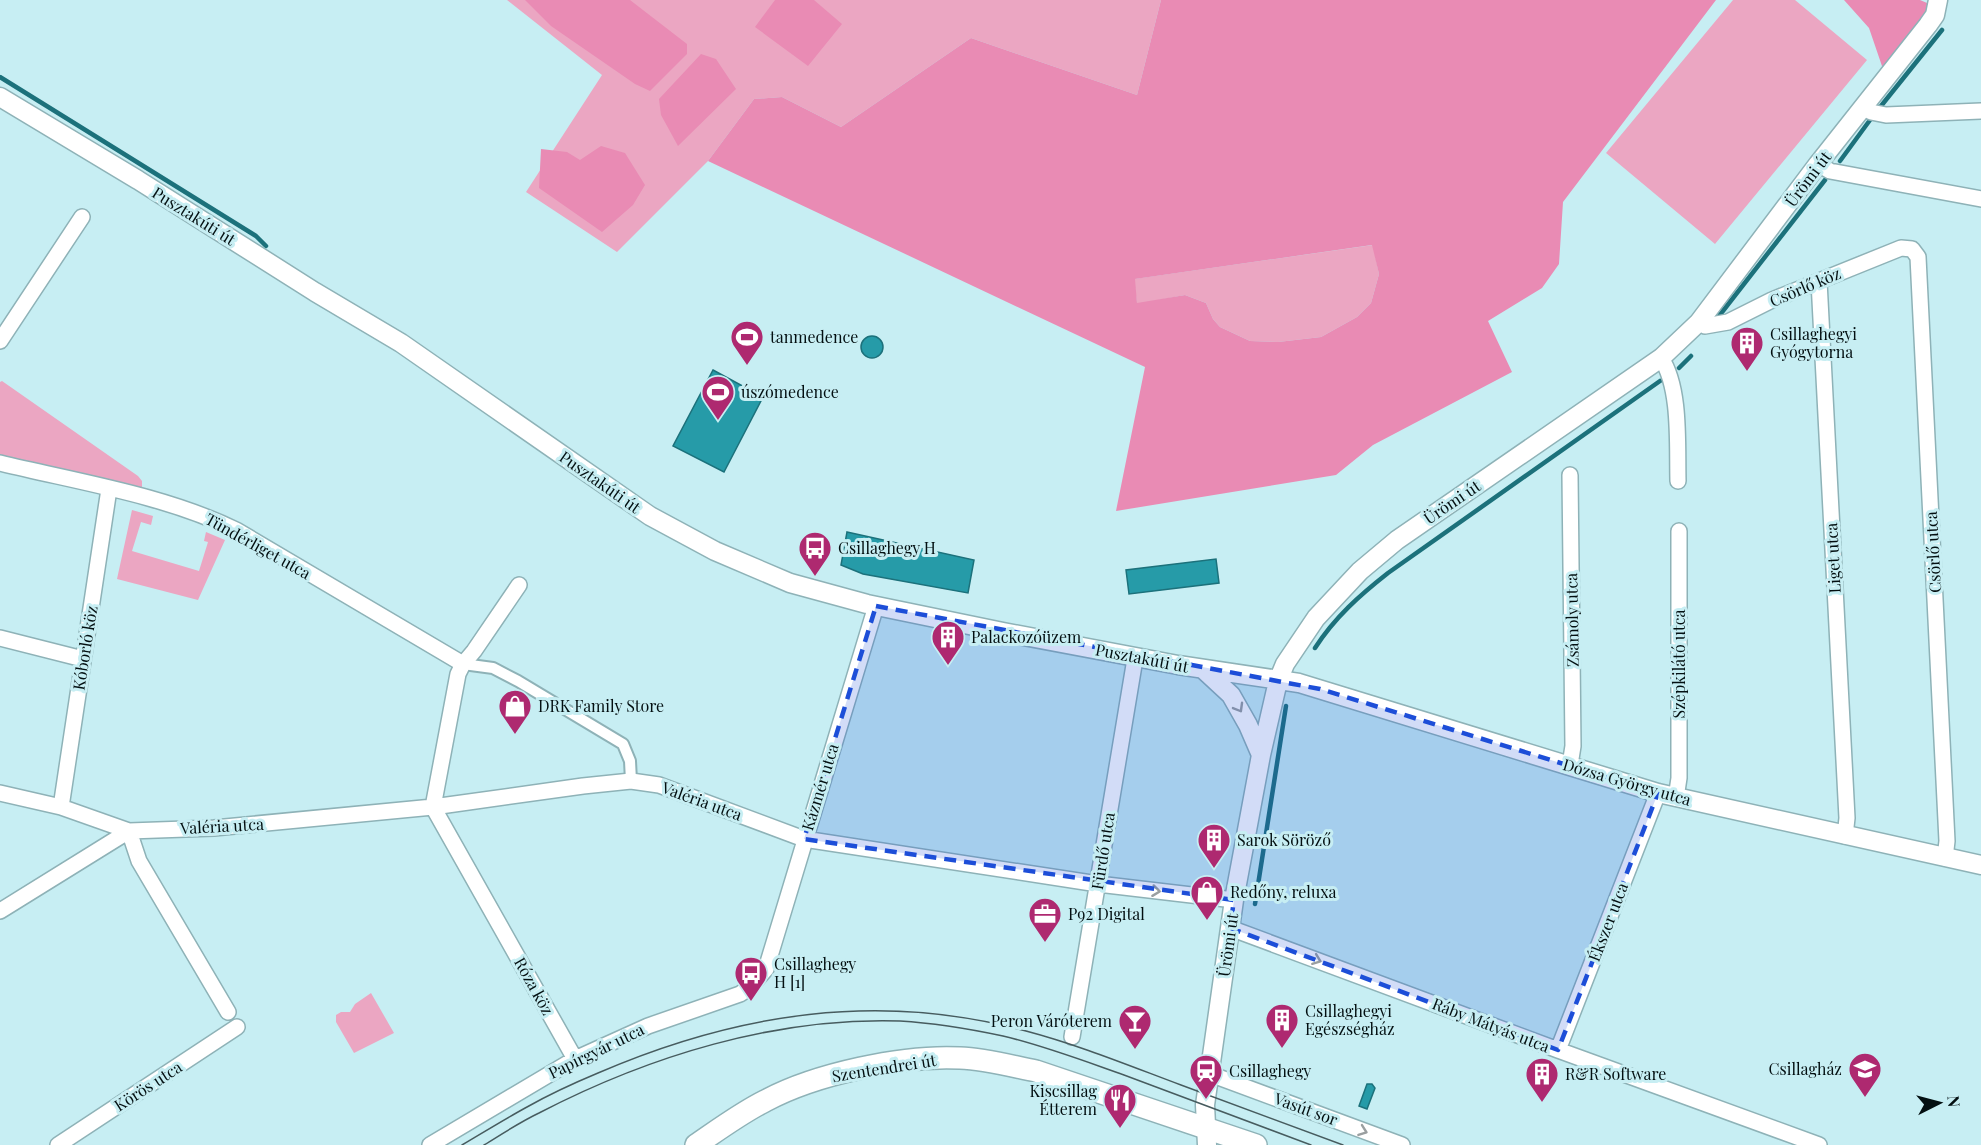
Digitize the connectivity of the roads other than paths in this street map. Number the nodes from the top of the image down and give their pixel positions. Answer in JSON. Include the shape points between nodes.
{"nodes":[{"id":1,"x":1939,"y":1,"type":"edge"},
{"id":2,"x":0,"y":97,"type":"edge"},
{"id":3,"x":1863,"y":107,"type":"junction"},
{"id":4,"x":1981,"y":111,"type":"edge"},
{"id":5,"x":1818,"y":164,"type":"junction"},
{"id":6,"x":1981,"y":199,"type":"edge"},
{"id":7,"x":82,"y":217,"type":"dead end"},
{"id":8,"x":1912,"y":249,"type":"joint"},
{"id":9,"x":1819,"y":281,"type":"junction"},
{"id":10,"x":1699,"y":322,"type":"junction"},
{"id":11,"x":0,"y":341,"type":"edge"},
{"id":12,"x":1661,"y":358,"type":"junction"},
{"id":13,"x":0,"y":463,"type":"edge"},
{"id":14,"x":1570,"y":475,"type":"dead end"},
{"id":15,"x":1678,"y":481,"type":"dead end"},
{"id":16,"x":109,"y":489,"type":"junction"},
{"id":17,"x":1678,"y":531,"type":"dead end"},
{"id":18,"x":519,"y":585,"type":"dead end"},
{"id":19,"x":876,"y":606,"type":"junction"},
{"id":20,"x":0,"y":638,"type":"edge"},
{"id":21,"x":83,"y":659,"type":"junction"},
{"id":22,"x":463,"y":664,"type":"junction"},
{"id":23,"x":1134,"y":665,"type":"dead end"},
{"id":24,"x":1204,"y":670,"type":"junction"},
{"id":25,"x":1278,"y":681,"type":"junction"},
{"id":26,"x":1261,"y":755,"type":"junction"},
{"id":27,"x":1570,"y":765,"type":"junction"},
{"id":28,"x":631,"y":781,"type":"junction"},
{"id":29,"x":0,"y":793,"type":"edge"},
{"id":30,"x":1658,"y":793,"type":"junction"},
{"id":31,"x":1676,"y":798,"type":"junction"},
{"id":32,"x":61,"y":807,"type":"junction"},
{"id":33,"x":433,"y":807,"type":"junction"},
{"id":34,"x":129,"y":831,"type":"junction"},
{"id":35,"x":1845,"y":836,"type":"junction"},
{"id":36,"x":804,"y":839,"type":"junction"},
{"id":37,"x":1946,"y":858,"type":"junction"},
{"id":38,"x":1981,"y":865,"type":"edge"},
{"id":39,"x":1098,"y":884,"type":"junction"},
{"id":40,"x":1234,"y":900,"type":"junction"},
{"id":41,"x":0,"y":911,"type":"edge"},
{"id":42,"x":1230,"y":928,"type":"junction"},
{"id":43,"x":766,"y":969,"type":"joint"},
{"id":44,"x":228,"y":1012,"type":"dead end"},
{"id":45,"x":237,"y":1027,"type":"dead end"},
{"id":46,"x":1072,"y":1037,"type":"dead end"},
{"id":47,"x":1558,"y":1050,"type":"junction"},
{"id":48,"x":575,"y":1059,"type":"junction"},
{"id":49,"x":1210,"y":1074,"type":"junction"},
{"id":50,"x":1207,"y":1138,"type":"edge"},
{"id":51,"x":58,"y":1145,"type":"edge"},
{"id":52,"x":430,"y":1145,"type":"edge"},
{"id":53,"x":696,"y":1145,"type":"edge"},
{"id":54,"x":1256,"y":1145,"type":"edge"},
{"id":55,"x":1402,"y":1145,"type":"edge"},
{"id":56,"x":1819,"y":1145,"type":"edge"}],
"edges":[{"from":1,"to":3,"type":"street","name":"Ürömi út","via":[[1929,26]]},
{"from":2,"to":19,"type":"street","name":"Pusztakúti út","via":[[401,343],[650,516],[715,551],[790,583]]},
{"from":3,"to":4,"type":"street","via":[[1886,115]]},
{"from":3,"to":5,"type":"street","name":"Ürömi út"},
{"from":5,"to":6,"type":"street","via":[[1830,171]]},
{"from":5,"to":10,"type":"street","name":"Ürömi út"},
{"from":7,"to":11,"type":"street"},
{"from":8,"to":9,"type":"street","name":"Csörlő köz","via":[[1901,248]]},
{"from":8,"to":37,"type":"street","name":"Csörlő utca","via":[[1918,257]]},
{"from":9,"to":10,"type":"street","name":"Csörlő köz","via":[[1728,322],[1706,326]]},
{"from":9,"to":35,"type":"street","name":"Liget utca"},
{"from":10,"to":12,"type":"street","name":"Ürömi út"},
{"from":12,"to":15,"type":"street","via":[[1674,390]]},
{"from":12,"to":25,"type":"street","name":"Ürömi út","via":[[1397,540],[1316,618]]},
{"from":13,"to":16,"type":"street","name":"Tündérliget utca"},
{"from":14,"to":27,"type":"street","name":"Zsámoly utca"},
{"from":16,"to":21,"type":"street","name":"Kóborló köz"},
{"from":16,"to":22,"type":"street","name":"Tündérliget utca","via":[[212,518]]},
{"from":17,"to":31,"type":"street","name":"Szépkilátó utca"},
{"from":18,"to":22,"type":"street"},
{"from":19,"to":24,"type":"street","name":"Pusztakúti út"},
{"from":19,"to":36,"type":"street","name":"Kázmér utca"},
{"from":20,"to":21,"type":"street"},
{"from":21,"to":32,"type":"street","name":"Kóborló köz"},
{"from":22,"to":28,"type":"street","via":[[493,668],[623,744],[630,761]]},
{"from":22,"to":33,"type":"street","via":[[453,693]]},
{"from":23,"to":39,"type":"street","name":"Fürdő utca"},
{"from":24,"to":25,"type":"street","name":"Pusztakúti út"},
{"from":24,"to":26,"type":"street","one_way":true,"via":[[1231,695]]},
{"from":25,"to":26,"type":"street","name":"Ürömi út"},
{"from":25,"to":27,"type":"street","name":"Dózsa György utca","via":[[1320,689]]},
{"from":26,"to":40,"type":"street","name":"Ürömi út"},
{"from":27,"to":30,"type":"street","name":"Dózsa György utca"},
{"from":28,"to":33,"type":"street","name":"Valéria utca"},
{"from":28,"to":36,"type":"street","name":"Valéria utca","via":[[659,784]]},
{"from":29,"to":32,"type":"street"},
{"from":30,"to":31,"type":"street","name":"Dózsa György utca"},
{"from":30,"to":47,"type":"street","name":"Ékszer utca"},
{"from":31,"to":35,"type":"street","name":"Dózsa György utca"},
{"from":32,"to":34,"type":"street"},
{"from":33,"to":34,"type":"street","name":"Valéria utca","via":[[235,827]]},
{"from":33,"to":48,"type":"street","name":"Róza köz"},
{"from":34,"to":41,"type":"street"},
{"from":34,"to":44,"type":"street","via":[[139,861]]},
{"from":35,"to":37,"type":"street","name":"Dózsa György utca"},
{"from":36,"to":39,"type":"street","name":"Valéria utca"},
{"from":36,"to":43,"type":"street","name":"Kázmér utca"},
{"from":37,"to":38,"type":"street","name":"Dózsa György utca"},
{"from":39,"to":40,"type":"street","name":"Valéria utca","one_way":true},
{"from":39,"to":46,"type":"street","name":"Fürdő utca"},
{"from":40,"to":42,"type":"street","name":"Ürömi út"},
{"from":42,"to":47,"type":"street","name":"Ráby Mátyás utca","one_way":true},
{"from":42,"to":49,"type":"street","name":"Ürömi út"},
{"from":43,"to":48,"type":"street","name":"Papírgyár utca","via":[[740,994],[648,1026]]},
{"from":45,"to":51,"type":"street","name":"Körös utca"},
{"from":47,"to":56,"type":"street","name":"Ráby Mátyás utca"},
{"from":48,"to":52,"type":"street","name":"Papírgyár utca"},
{"from":49,"to":50,"type":"street","name":"Ürömi út","via":[[1205,1105]]},
{"from":49,"to":55,"type":"street","name":"Vasút sor","one_way":true},
{"from":50,"to":53,"type":"main road","name":"Szentendrei út","via":[[1036,1071],[961,1058],[927,1058],[841,1073],[802,1085],[765,1101]]},
{"from":50,"to":54,"type":"main road","name":"Szentendrei út"}]}
